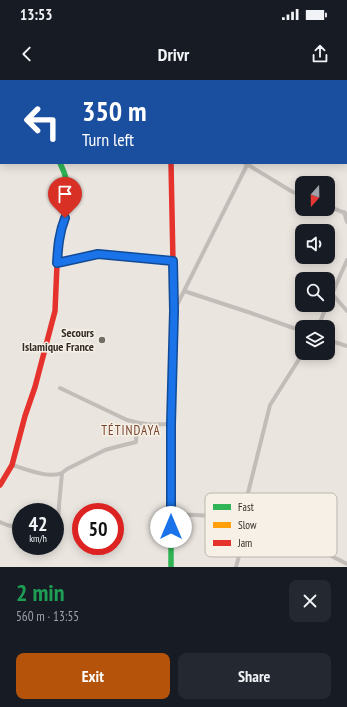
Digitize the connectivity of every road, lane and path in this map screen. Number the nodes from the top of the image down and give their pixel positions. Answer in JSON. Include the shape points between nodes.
{"nodes":[{"id":1,"x":60,"y":164,"type":"edge"},
{"id":2,"x":171,"y":164,"type":"edge"},
{"id":3,"x":247,"y":164,"type":"edge"},
{"id":4,"x":295,"y":193,"type":"edge"},
{"id":5,"x":335,"y":209,"type":"edge"},
{"id":6,"x":346,"y":213,"type":"edge"},
{"id":7,"x":347,"y":222,"type":"edge"},
{"id":8,"x":347,"y":260,"type":"edge"},
{"id":9,"x":173,"y":261,"type":"junction"},
{"id":10,"x":57,"y":263,"type":"junction"},
{"id":11,"x":335,"y":287,"type":"edge"},
{"id":12,"x":184,"y":291,"type":"junction"},
{"id":13,"x":335,"y":297,"type":"edge"},
{"id":14,"x":174,"y":311,"type":"junction"},
{"id":15,"x":347,"y":311,"type":"edge"},
{"id":16,"x":295,"y":329,"type":"edge"},
{"id":17,"x":335,"y":342,"type":"edge"},
{"id":18,"x":347,"y":346,"type":"edge"},
{"id":19,"x":299,"y":360,"type":"edge"},
{"id":20,"x":60,"y":388,"type":"dead end"},
{"id":21,"x":137,"y":423,"type":"junction"},
{"id":22,"x":171,"y":424,"type":"junction"},
{"id":23,"x":12,"y":465,"type":"junction"},
{"id":24,"x":62,"y":473,"type":"junction"},
{"id":25,"x":0,"y":485,"type":"edge"},
{"id":26,"x":248,"y":493,"type":"edge"},
{"id":27,"x":58,"y":503,"type":"edge"},
{"id":28,"x":171,"y":514,"type":"junction"},
{"id":29,"x":205,"y":516,"type":"edge"},
{"id":30,"x":0,"y":522,"type":"edge"},
{"id":31,"x":12,"y":527,"type":"edge"},
{"id":32,"x":239,"y":557,"type":"edge"},
{"id":33,"x":333,"y":557,"type":"edge"},
{"id":34,"x":347,"y":564,"type":"edge"},
{"id":35,"x":171,"y":567,"type":"edge"},
{"id":36,"x":236,"y":567,"type":"edge"}],
"edges":[{"from":1,"to":10,"type":"main road","via":[[68,187],[69,204],[58,241]]},
{"from":2,"to":9,"type":"main road"},
{"from":3,"to":4,"type":"street"},
{"from":3,"to":12,"type":"street"},
{"from":5,"to":6,"type":"street"},
{"from":6,"to":7,"type":"street"},
{"from":8,"to":11,"type":"street"},
{"from":9,"to":10,"type":"street","via":[[98,254]]},
{"from":9,"to":14,"type":"main road"},
{"from":10,"to":23,"type":"main road","via":[[55,310]]},
{"from":12,"to":14,"type":"street"},
{"from":12,"to":16,"type":"street"},
{"from":13,"to":15,"type":"street"},
{"from":14,"to":22,"type":"main road"},
{"from":17,"to":18,"type":"street"},
{"from":19,"to":26,"type":"street","via":[[270,405]]},
{"from":20,"to":21,"type":"street"},
{"from":21,"to":22,"type":"street"},
{"from":21,"to":24,"type":"street","via":[[136,442],[105,450]]},
{"from":22,"to":28,"type":"main road"},
{"from":23,"to":24,"type":"street","via":[[43,474]]},
{"from":23,"to":25,"type":"main road"},
{"from":24,"to":27,"type":"street"},
{"from":28,"to":29,"type":"street"},
{"from":28,"to":35,"type":"main road"},
{"from":30,"to":31,"type":"street"},
{"from":32,"to":36,"type":"street"},
{"from":33,"to":34,"type":"street"}]}
